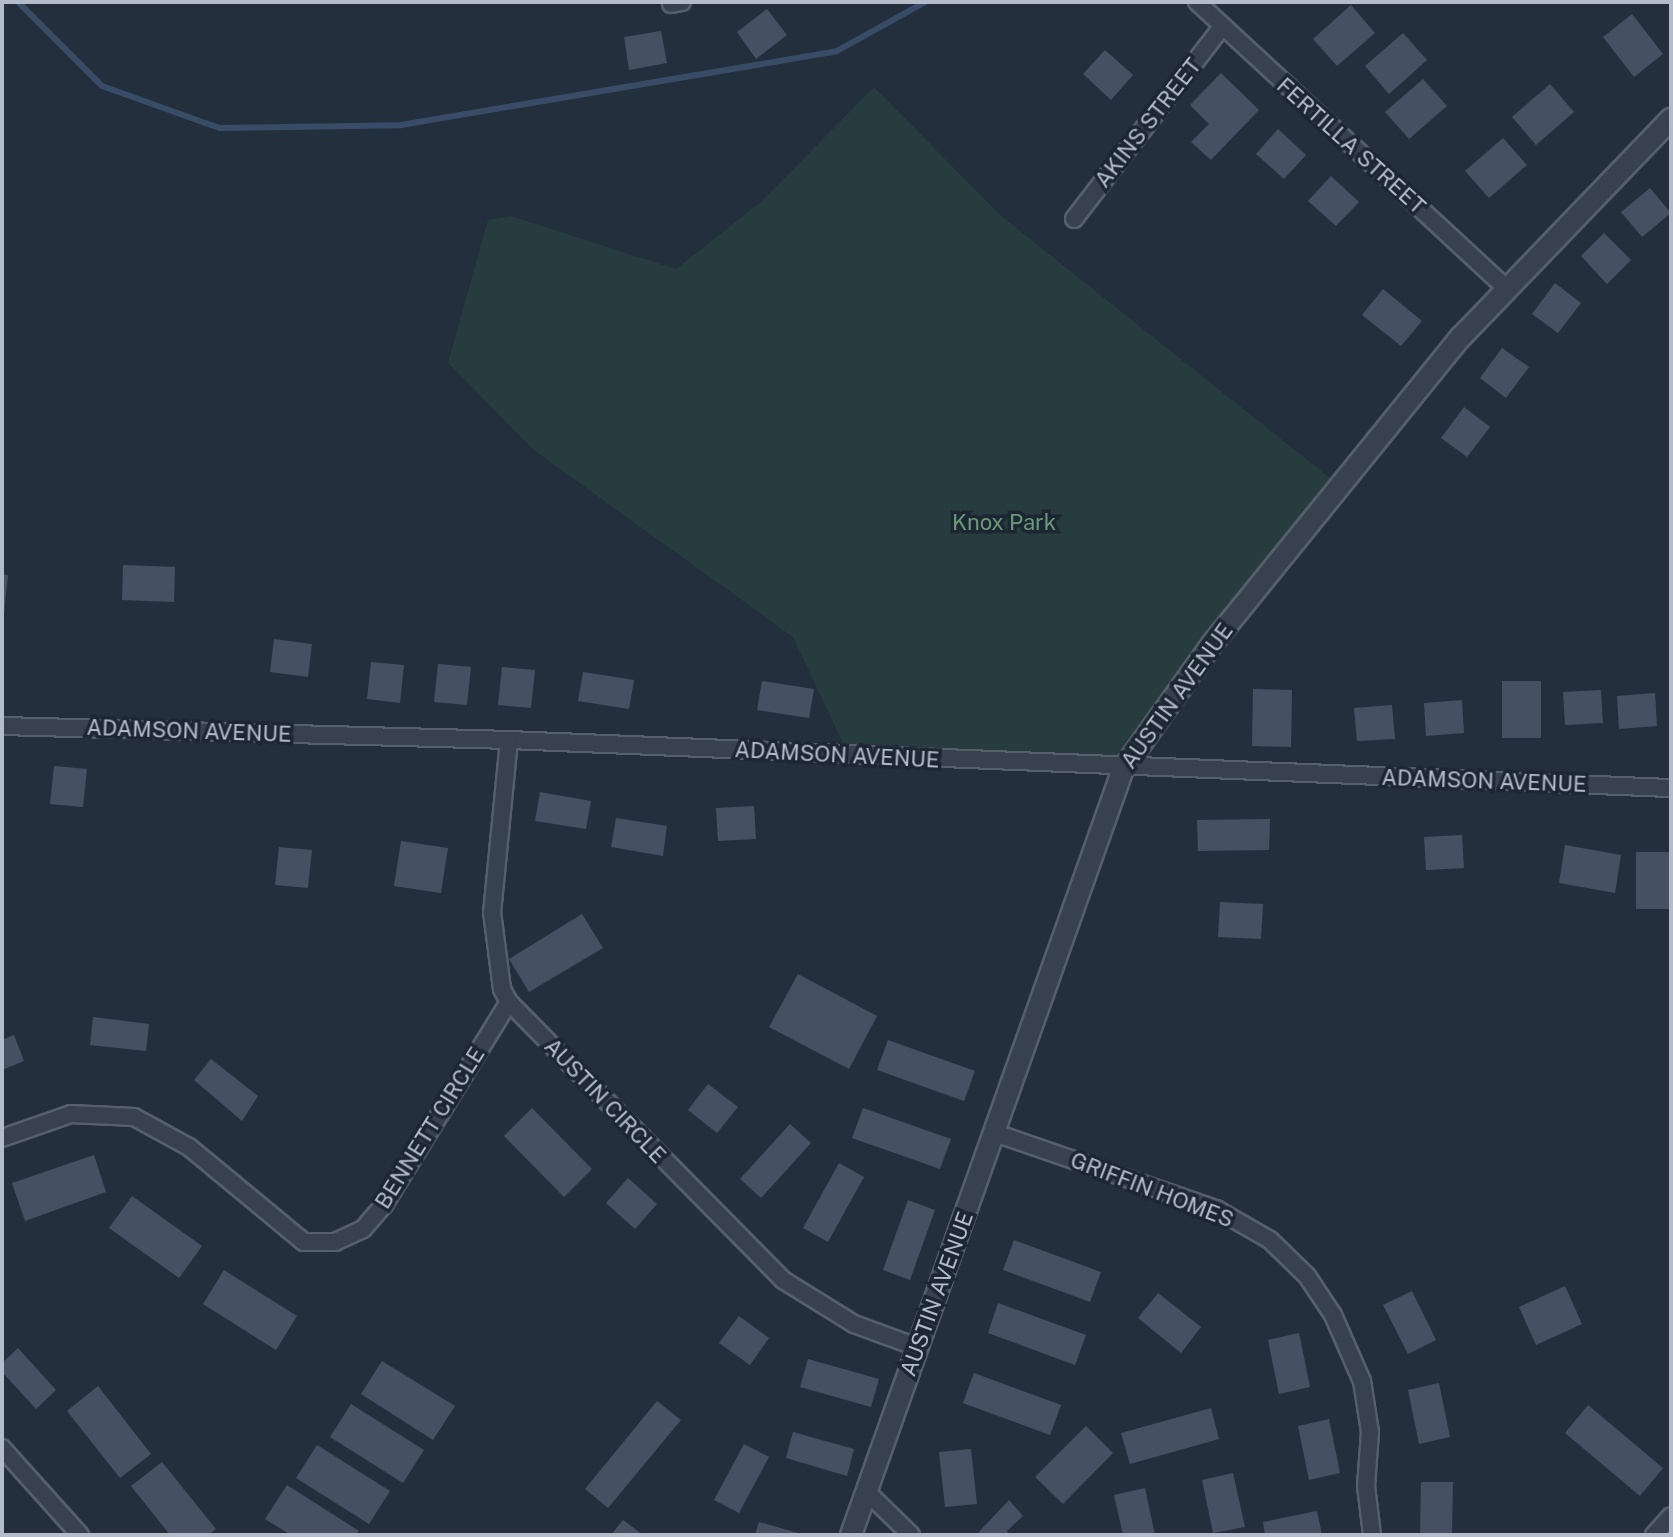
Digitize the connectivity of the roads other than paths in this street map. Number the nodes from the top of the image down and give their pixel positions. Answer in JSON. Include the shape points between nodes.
{"nodes":[{"id":1,"x":1197,"y":2,"type":"edge"},
{"id":2,"x":1222,"y":27,"type":"junction"},
{"id":3,"x":1671,"y":119,"type":"edge"},
{"id":4,"x":1074,"y":219,"type":"dead end"},
{"id":5,"x":1507,"y":289,"type":"junction"},
{"id":6,"x":2,"y":726,"type":"edge"},
{"id":7,"x":509,"y":740,"type":"junction"},
{"id":8,"x":1123,"y":769,"type":"junction"},
{"id":9,"x":1671,"y":788,"type":"edge"},
{"id":10,"x":509,"y":1002,"type":"junction"},
{"id":11,"x":995,"y":1133,"type":"junction"},
{"id":12,"x":2,"y":1138,"type":"edge"},
{"id":13,"x":917,"y":1347,"type":"junction"},
{"id":14,"x":2,"y":1448,"type":"edge"},
{"id":15,"x":870,"y":1495,"type":"junction"},
{"id":16,"x":1671,"y":1516,"type":"edge"},
{"id":17,"x":80,"y":1535,"type":"edge"},
{"id":18,"x":851,"y":1535,"type":"edge"},
{"id":19,"x":911,"y":1535,"type":"edge"},
{"id":20,"x":1372,"y":1535,"type":"edge"},
{"id":21,"x":1654,"y":1535,"type":"edge"}],
"edges":[{"from":1,"to":2,"type":"street","name":"FERTILLA STREET"},
{"from":2,"to":4,"type":"street","name":"AKINS STREET"},
{"from":2,"to":5,"type":"street","name":"FERTILLA STREET"},
{"from":3,"to":5,"type":"street","name":"AUSTIN AVENUE"},
{"from":5,"to":8,"type":"street","name":"AUSTIN AVENUE","via":[[1461,337],[1212,644]]},
{"from":6,"to":7,"type":"street","name":"ADAMSON AVENUE"},
{"from":7,"to":8,"type":"street","name":"ADAMSON AVENUE"},
{"from":7,"to":10,"type":"street","name":"AUSTIN CIRCLE","via":[[492,912],[502,989]]},
{"from":8,"to":9,"type":"street","name":"ADAMSON AVENUE"},
{"from":8,"to":11,"type":"street","name":"AUSTIN AVENUE"},
{"from":10,"to":12,"type":"street","name":"BENNETT CIRCLE","via":[[384,1205],[363,1229],[335,1242],[304,1242],[189,1147],[134,1117],[71,1114]]},
{"from":10,"to":13,"type":"street","name":"AUSTIN CIRCLE","via":[[783,1280],[854,1324]]},
{"from":11,"to":13,"type":"street","name":"AUSTIN AVENUE"},
{"from":11,"to":20,"type":"street","name":"GRIFFIN HOMES","via":[[1216,1209],[1270,1240],[1307,1276],[1333,1315],[1362,1381],[1370,1432],[1366,1486]]},
{"from":13,"to":15,"type":"street","name":"AUSTIN AVENUE"},
{"from":14,"to":17,"type":"street"},
{"from":15,"to":18,"type":"street","name":"AUSTIN AVENUE"},
{"from":15,"to":19,"type":"street"},
{"from":16,"to":21,"type":"street"}]}
